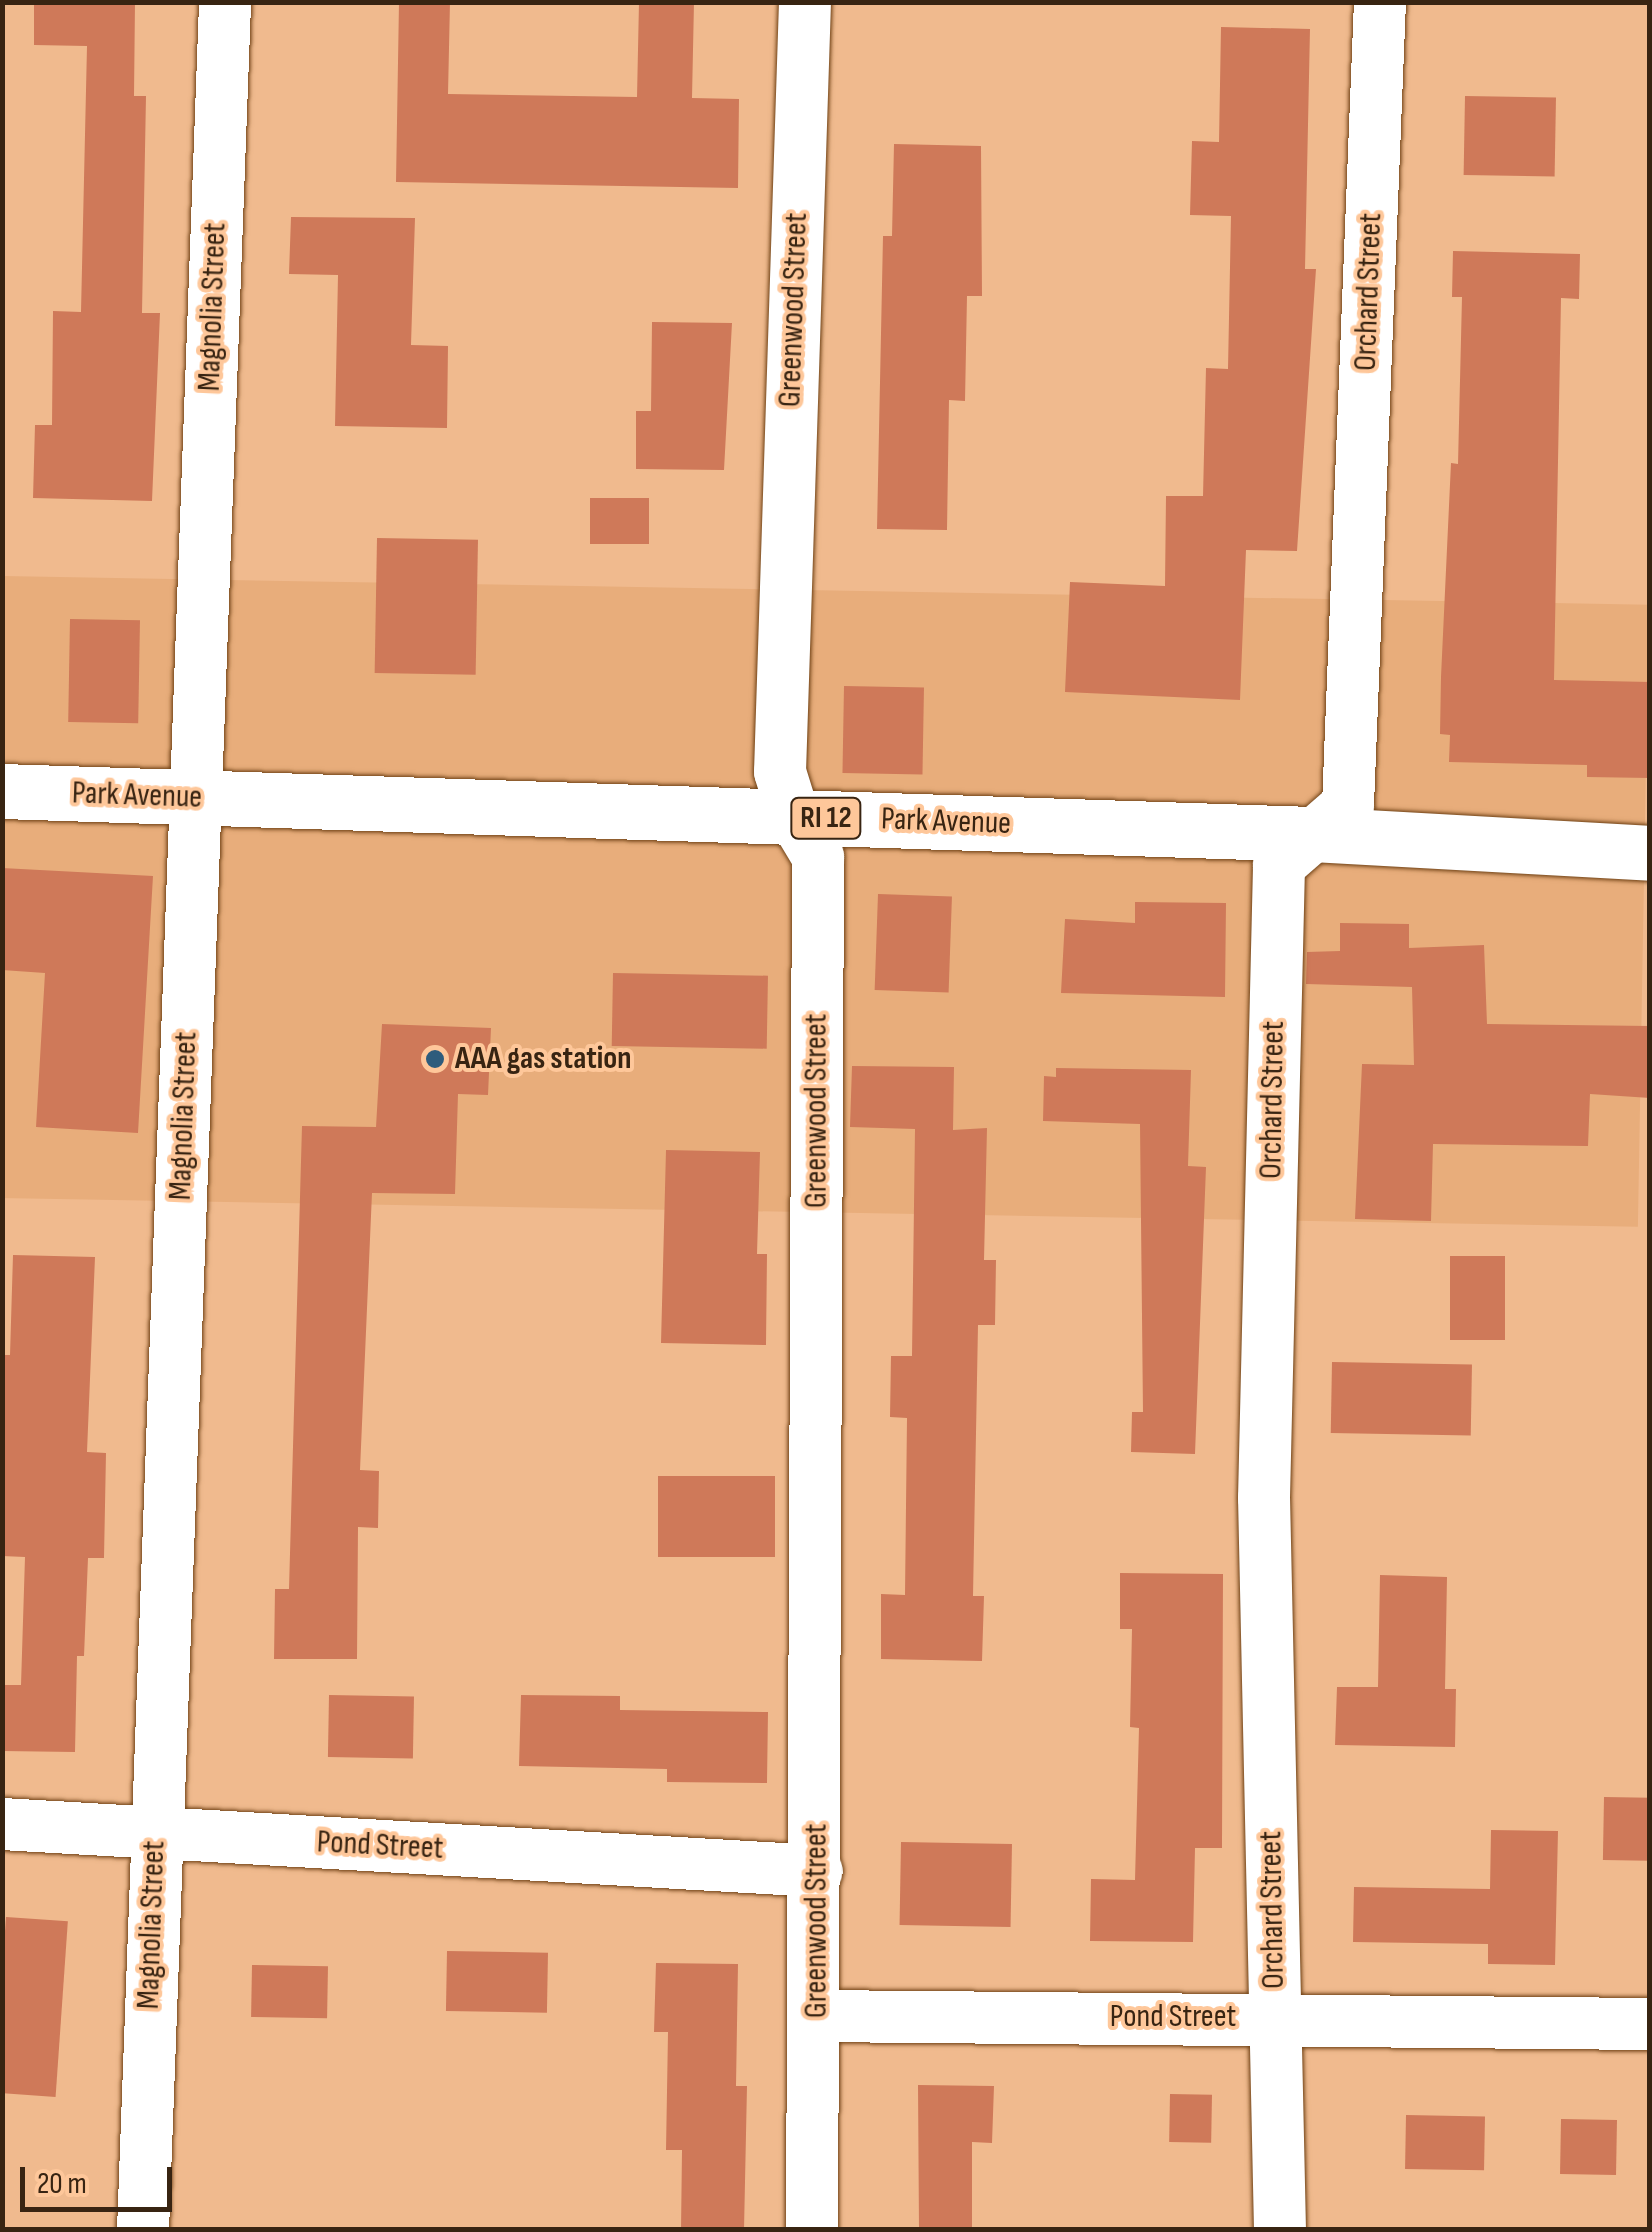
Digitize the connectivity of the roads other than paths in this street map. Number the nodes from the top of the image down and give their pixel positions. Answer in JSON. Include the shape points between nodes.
{"nodes":[{"id":1,"x":225,"y":2,"type":"edge"},
{"id":2,"x":805,"y":2,"type":"edge"},
{"id":3,"x":1380,"y":2,"type":"edge"},
{"id":4,"x":2,"y":791,"type":"edge"},
{"id":5,"x":196,"y":798,"type":"junction"},
{"id":6,"x":794,"y":817,"type":"junction"},
{"id":7,"x":1313,"y":834,"type":"junction"},
{"id":8,"x":1650,"y":853,"type":"edge"},
{"id":9,"x":2,"y":1824,"type":"edge"},
{"id":10,"x":155,"y":1834,"type":"junction"},
{"id":11,"x":818,"y":1871,"type":"junction"},
{"id":12,"x":817,"y":2016,"type":"junction"},
{"id":13,"x":1275,"y":2017,"type":"junction"},
{"id":14,"x":1650,"y":2024,"type":"edge"},
{"id":15,"x":143,"y":2230,"type":"edge"},
{"id":16,"x":812,"y":2230,"type":"edge"},
{"id":17,"x":1280,"y":2230,"type":"edge"}],
"edges":[{"from":1,"to":5,"type":"street","name":"Magnolia Street"},
{"from":2,"to":6,"type":"street","name":"Greenwood Street","via":[[780,772]]},
{"from":3,"to":7,"type":"street","name":"Orchard Street","via":[[1348,805]]},
{"from":4,"to":5,"type":"main road","name":"Park Avenue","number":"RI 12"},
{"from":5,"to":6,"type":"main road","name":"Park Avenue","number":"RI 12"},
{"from":5,"to":10,"type":"street","name":"Magnolia Street"},
{"from":6,"to":7,"type":"main road","name":"Park Avenue","number":"RI 12"},
{"from":6,"to":11,"type":"street","name":"Greenwood Street","via":[[818,857]]},
{"from":7,"to":8,"type":"main road","name":"Park Avenue","number":"RI 12"},
{"from":7,"to":13,"type":"street","name":"Orchard Street","via":[[1279,865],[1264,1498]]},
{"from":9,"to":10,"type":"street","name":"Pond Street"},
{"from":10,"to":11,"type":"street","name":"Pond Street"},
{"from":10,"to":15,"type":"street","name":"Magnolia Street"},
{"from":11,"to":12,"type":"street","name":"Greenwood Street"},
{"from":12,"to":13,"type":"street","name":"Pond Street"},
{"from":12,"to":16,"type":"street","name":"Greenwood Street"},
{"from":13,"to":14,"type":"street","name":"Pond Street"},
{"from":13,"to":17,"type":"street","name":"Orchard Street"}]}
